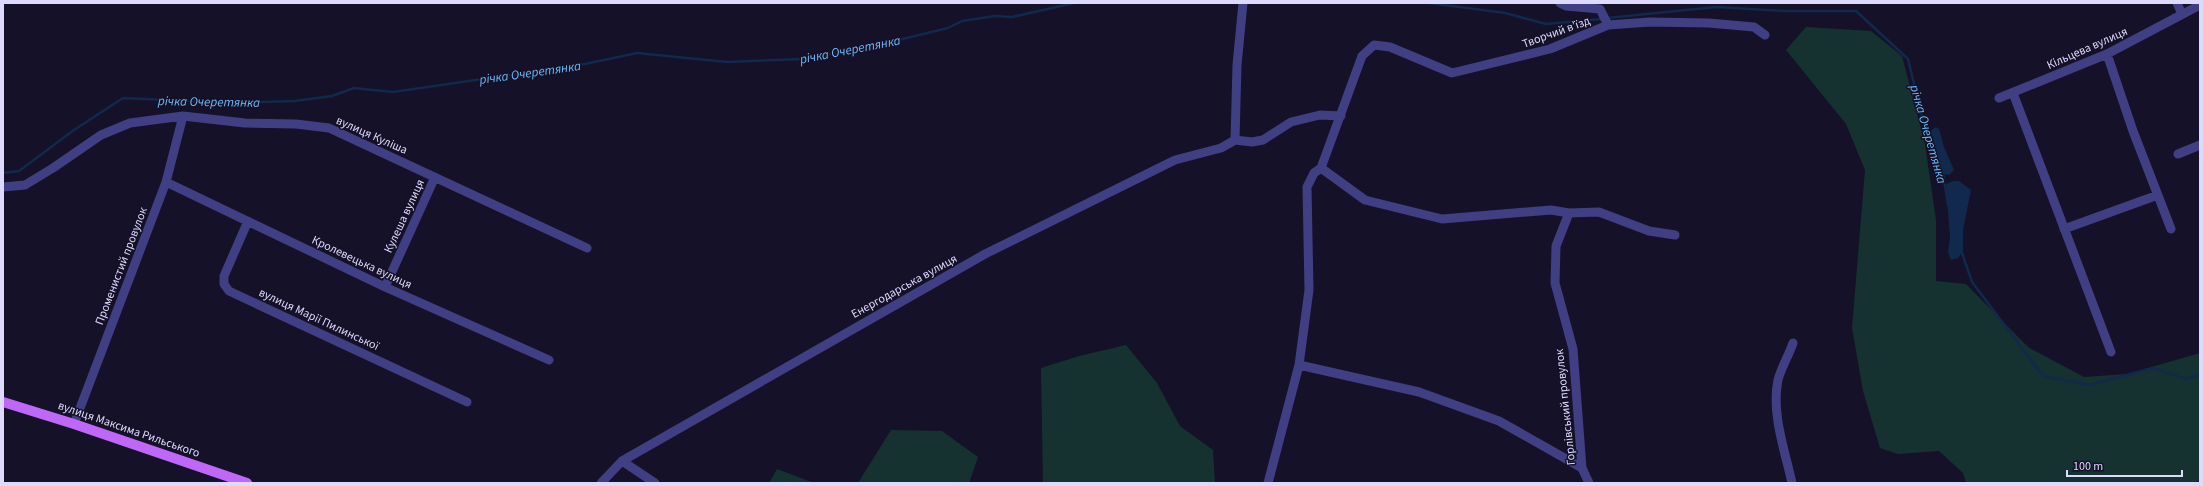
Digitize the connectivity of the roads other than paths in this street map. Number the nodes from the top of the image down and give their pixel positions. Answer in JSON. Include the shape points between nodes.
{"nodes":[{"id":1,"x":1242,"y":3,"type":"edge"},
{"id":2,"x":1560,"y":3,"type":"edge"},
{"id":3,"x":2177,"y":3,"type":"edge"},
{"id":4,"x":2200,"y":5,"type":"edge"},
{"id":5,"x":2182,"y":14,"type":"junction"},
{"id":6,"x":1608,"y":25,"type":"junction"},
{"id":7,"x":1765,"y":35,"type":"dead end"},
{"id":8,"x":2107,"y":54,"type":"junction"},
{"id":9,"x":2013,"y":93,"type":"junction"},
{"id":10,"x":1999,"y":98,"type":"dead end"},
{"id":11,"x":183,"y":116,"type":"junction"},
{"id":12,"x":1341,"y":116,"type":"junction"},
{"id":13,"x":1235,"y":140,"type":"junction"},
{"id":14,"x":2200,"y":144,"type":"edge"},
{"id":15,"x":2178,"y":154,"type":"dead end"},
{"id":16,"x":1321,"y":168,"type":"junction"},
{"id":17,"x":435,"y":177,"type":"junction"},
{"id":18,"x":166,"y":182,"type":"junction"},
{"id":19,"x":3,"y":187,"type":"edge"},
{"id":20,"x":2158,"y":195,"type":"junction"},
{"id":21,"x":1569,"y":213,"type":"junction"},
{"id":22,"x":248,"y":221,"type":"junction"},
{"id":23,"x":2064,"y":229,"type":"junction"},
{"id":24,"x":2171,"y":230,"type":"dead end"},
{"id":25,"x":1674,"y":235,"type":"dead end"},
{"id":26,"x":587,"y":248,"type":"dead end"},
{"id":27,"x":385,"y":287,"type":"junction"},
{"id":28,"x":1793,"y":343,"type":"dead end"},
{"id":29,"x":2111,"y":352,"type":"dead end"},
{"id":30,"x":549,"y":360,"type":"dead end"},
{"id":31,"x":1299,"y":365,"type":"junction"},
{"id":32,"x":3,"y":402,"type":"edge"},
{"id":33,"x":467,"y":402,"type":"dead end"},
{"id":34,"x":74,"y":424,"type":"junction"},
{"id":35,"x":622,"y":461,"type":"junction"},
{"id":36,"x":1582,"y":468,"type":"junction"},
{"id":37,"x":247,"y":483,"type":"edge"},
{"id":38,"x":602,"y":483,"type":"edge"},
{"id":39,"x":655,"y":483,"type":"edge"},
{"id":40,"x":1268,"y":483,"type":"edge"},
{"id":41,"x":1590,"y":483,"type":"edge"},
{"id":42,"x":1792,"y":483,"type":"edge"}],
"edges":[{"from":1,"to":13,"type":"street"},
{"from":2,"to":6,"type":"street","via":[[1566,6],[1600,9]]},
{"from":3,"to":5,"type":"street"},
{"from":4,"to":5,"type":"street","name":"Кільцева вулиця"},
{"from":5,"to":8,"type":"street","name":"Кільцева вулиця"},
{"from":6,"to":7,"type":"street","name":"Творчий в’їзд","via":[[1650,22],[1708,23],[1754,27]]},
{"from":6,"to":12,"type":"street","name":"Творчий в’їзд","via":[[1550,49],[1452,73],[1390,47],[1374,45],[1362,56]]},
{"from":8,"to":9,"type":"street","name":"Кільцева вулиця"},
{"from":8,"to":20,"type":"street"},
{"from":9,"to":10,"type":"street","name":"Кільцева вулиця"},
{"from":9,"to":23,"type":"street"},
{"from":11,"to":17,"type":"street","name":"вулиця Куліша","via":[[329,128]]},
{"from":11,"to":18,"type":"street","name":"Променистий провулок"},
{"from":11,"to":19,"type":"street","name":"вулиця Куліша","via":[[130,123],[101,135],[25,185]]},
{"from":12,"to":13,"type":"street","via":[[1320,115],[1291,122],[1263,140]]},
{"from":12,"to":16,"type":"street"},
{"from":13,"to":35,"type":"street","name":"Енергодарська вулиця","via":[[1221,148],[1175,160],[985,254]]},
{"from":14,"to":15,"type":"street"},
{"from":16,"to":21,"type":"street","via":[[1365,200],[1442,218],[1551,210]]},
{"from":16,"to":31,"type":"street","via":[[1314,173],[1307,187],[1309,290]]},
{"from":17,"to":26,"type":"street","name":"вулиця Куліша"},
{"from":17,"to":27,"type":"street","name":"Кулеша вулиця"},
{"from":18,"to":22,"type":"street","name":"Кролевецька вулиця"},
{"from":18,"to":34,"type":"street","name":"Променистий провулок"},
{"from":20,"to":23,"type":"street"},
{"from":20,"to":24,"type":"street"},
{"from":21,"to":25,"type":"street","via":[[1599,212],[1649,230]]},
{"from":21,"to":36,"type":"street","name":"Горлівський провулок","via":[[1556,246],[1555,283],[1573,349]]},
{"from":22,"to":27,"type":"street","name":"Кролевецька вулиця"},
{"from":22,"to":33,"type":"street","name":"вулиця Марії Пилинської","via":[[224,276],[224,284],[230,291]]},
{"from":23,"to":29,"type":"street"},
{"from":27,"to":30,"type":"street","name":"Кролевецька вулиця"},
{"from":28,"to":42,"type":"street","via":[[1778,380],[1777,393],[1778,420]]},
{"from":31,"to":36,"type":"street","via":[[1419,392],[1498,421]]},
{"from":31,"to":40,"type":"street"},
{"from":32,"to":34,"type":"main road","name":"вулиця Максима Рильського"},
{"from":34,"to":37,"type":"main road","name":"вулиця Максима Рильського"},
{"from":35,"to":38,"type":"street","name":"Енергодарська вулиця"},
{"from":35,"to":39,"type":"street"},
{"from":36,"to":41,"type":"street","name":"Горлівський провулок"}]}
